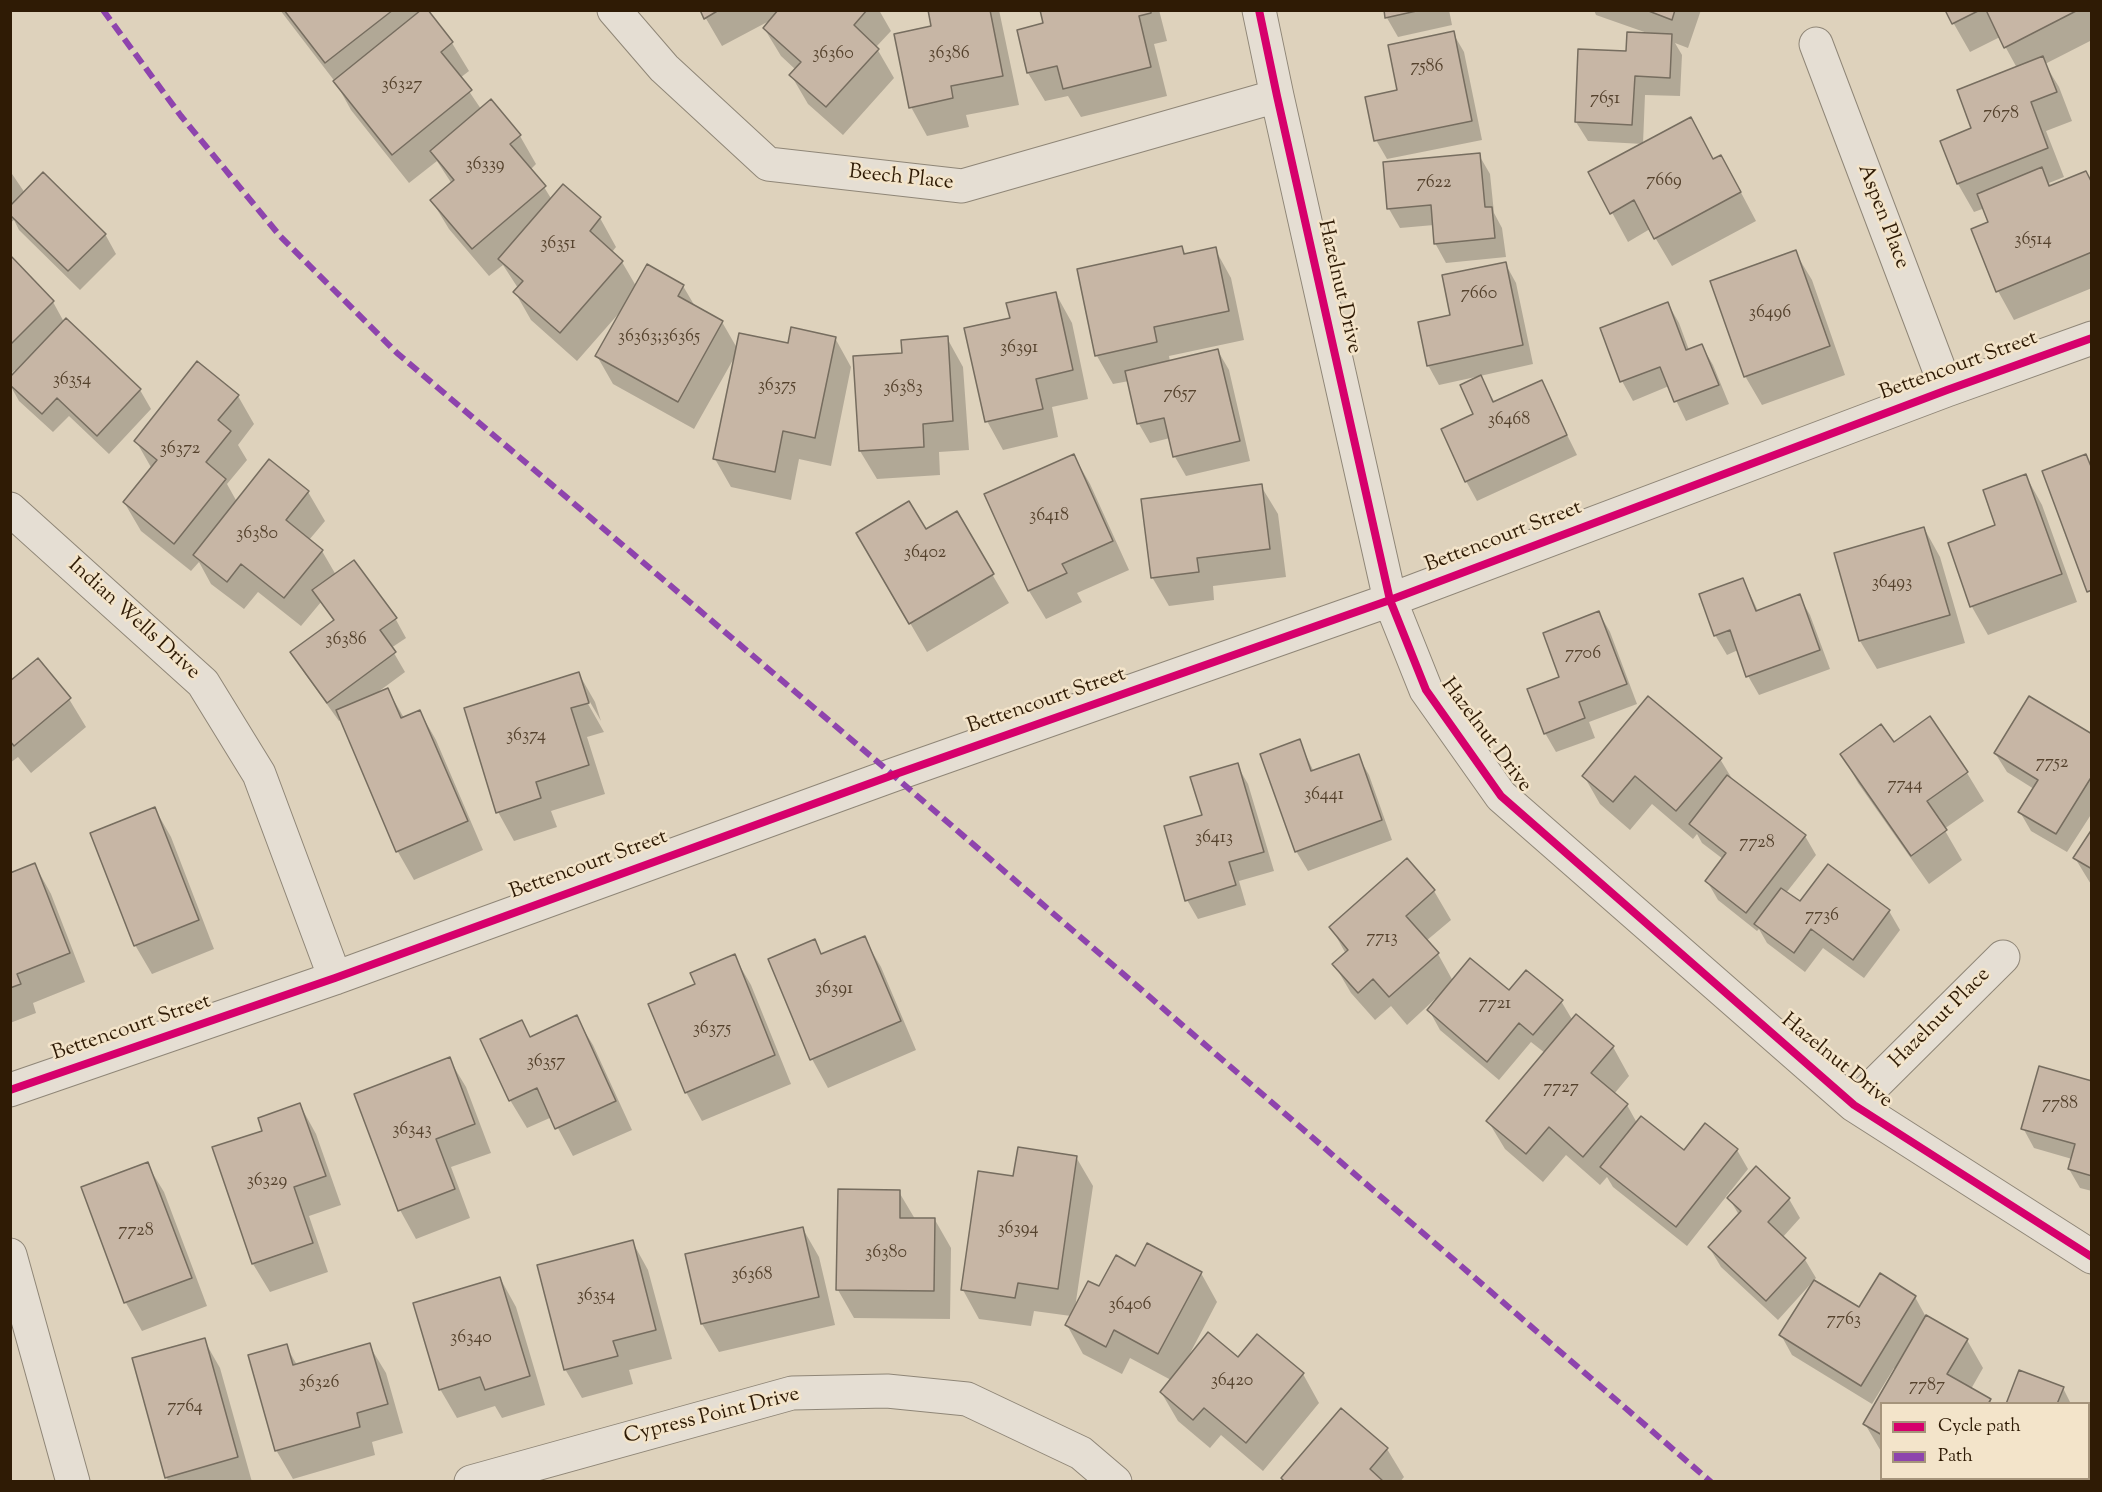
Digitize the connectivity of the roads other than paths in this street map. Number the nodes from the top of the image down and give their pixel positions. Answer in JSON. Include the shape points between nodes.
{"nodes":[{"id":1,"x":614,"y":10,"type":"edge"},
{"id":2,"x":1259,"y":10,"type":"edge"},
{"id":3,"x":1816,"y":45,"type":"dead end"},
{"id":4,"x":1277,"y":96,"type":"junction"},
{"id":5,"x":2091,"y":338,"type":"edge"},
{"id":6,"x":1947,"y":390,"type":"junction"},
{"id":7,"x":10,"y":509,"type":"edge"},
{"id":8,"x":1390,"y":600,"type":"junction"},
{"id":9,"x":2002,"y":957,"type":"dead end"},
{"id":10,"x":335,"y":978,"type":"junction"},
{"id":11,"x":10,"y":1089,"type":"edge"},
{"id":12,"x":1854,"y":1106,"type":"junction"},
{"id":13,"x":10,"y":1255,"type":"edge"},
{"id":14,"x":2091,"y":1257,"type":"edge"},
{"id":15,"x":73,"y":1482,"type":"edge"},
{"id":16,"x":471,"y":1482,"type":"edge"},
{"id":17,"x":1115,"y":1482,"type":"edge"}],
"edges":[{"from":1,"to":4,"type":"street","name":"Beech Place","via":[[664,68],[768,165],[962,186]]},
{"from":2,"to":4,"type":"street","name":"Hazelnut Drive"},
{"from":3,"to":6,"type":"street","name":"Aspen Place"},
{"from":4,"to":8,"type":"street","name":"Hazelnut Drive"},
{"from":5,"to":6,"type":"street","name":"Bettencourt Street"},
{"from":6,"to":8,"type":"street","name":"Bettencourt Street"},
{"from":7,"to":10,"type":"street","name":"Indian Wells Drive","via":[[203,683],[259,774]]},
{"from":8,"to":10,"type":"street","name":"Bettencourt Street"},
{"from":8,"to":12,"type":"street","name":"Hazelnut Drive","via":[[1426,690],[1501,796]]},
{"from":9,"to":12,"type":"street","name":"Hazelnut Place"},
{"from":10,"to":11,"type":"street","name":"Bettencourt Street"},
{"from":12,"to":14,"type":"street","name":"Hazelnut Drive"},
{"from":13,"to":15,"type":"street"},
{"from":16,"to":17,"type":"street","name":"Cypress Point Drive","via":[[792,1393],[888,1391],[967,1398],[1081,1453]]}]}
